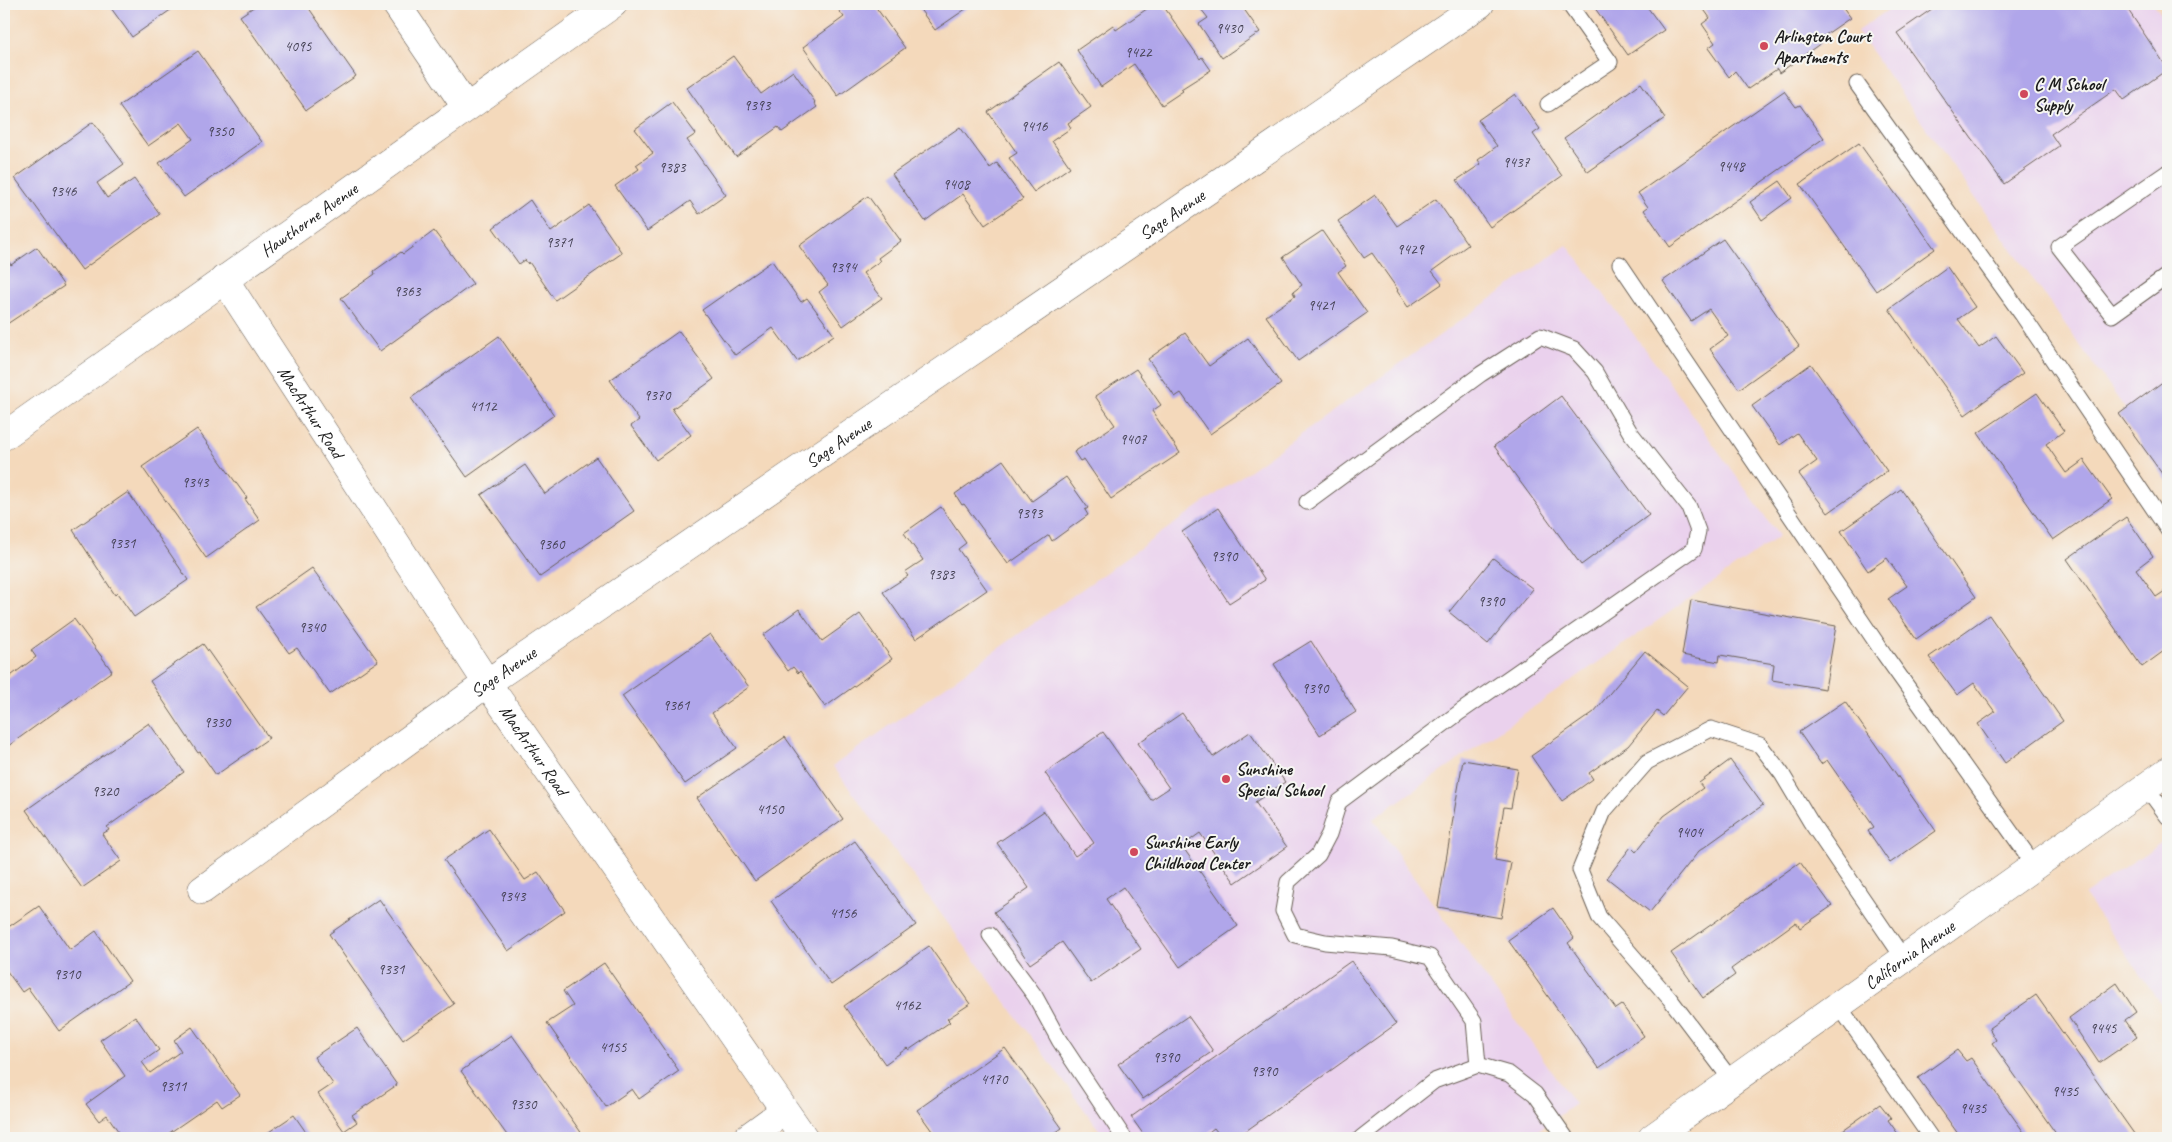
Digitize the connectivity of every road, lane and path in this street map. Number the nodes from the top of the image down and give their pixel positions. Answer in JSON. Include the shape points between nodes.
{"nodes":[{"id":1,"x":396,"y":4,"type":"edge"},
{"id":2,"x":613,"y":4,"type":"edge"},
{"id":3,"x":1480,"y":4,"type":"edge"},
{"id":4,"x":1569,"y":4,"type":"edge"},
{"id":5,"x":1857,"y":84,"type":"dead end"},
{"id":6,"x":1548,"y":104,"type":"dead end"},
{"id":7,"x":466,"y":107,"type":"junction"},
{"id":8,"x":2168,"y":172,"type":"edge"},
{"id":9,"x":1620,"y":264,"type":"dead end"},
{"id":10,"x":2168,"y":274,"type":"edge"},
{"id":11,"x":224,"y":279,"type":"junction"},
{"id":12,"x":4,"y":436,"type":"edge"},
{"id":13,"x":1306,"y":502,"type":"dead end"},
{"id":14,"x":2168,"y":530,"type":"edge"},
{"id":15,"x":487,"y":683,"type":"junction"},
{"id":16,"x":2168,"y":771,"type":"edge"},
{"id":17,"x":2146,"y":787,"type":"junction"},
{"id":18,"x":2168,"y":817,"type":"edge"},
{"id":19,"x":2035,"y":866,"type":"junction"},
{"id":20,"x":202,"y":890,"type":"dead end"},
{"id":21,"x":990,"y":934,"type":"dead end"},
{"id":22,"x":1904,"y":959,"type":"junction"},
{"id":23,"x":1839,"y":1006,"type":"junction"},
{"id":24,"x":1478,"y":1065,"type":"junction"},
{"id":25,"x":1732,"y":1081,"type":"junction"},
{"id":26,"x":784,"y":1111,"type":"junction"},
{"id":27,"x":747,"y":1138,"type":"edge"},
{"id":28,"x":804,"y":1138,"type":"edge"},
{"id":29,"x":1124,"y":1138,"type":"edge"},
{"id":30,"x":1361,"y":1138,"type":"edge"},
{"id":31,"x":1566,"y":1138,"type":"edge"},
{"id":32,"x":1652,"y":1138,"type":"edge"},
{"id":33,"x":1930,"y":1138,"type":"edge"}],
"edges":[{"from":1,"to":7,"type":"street"},
{"from":2,"to":7,"type":"street","name":"Hawthorne Avenue"},
{"from":3,"to":15,"type":"street","name":"Sage Avenue"},
{"from":4,"to":6,"type":"lane","via":[[1610,62]]},
{"from":5,"to":14,"type":"lane","via":[[2023,316]]},
{"from":7,"to":11,"type":"street","name":"Hawthorne Avenue"},
{"from":8,"to":10,"type":"lane","via":[[2060,247],[2112,315]]},
{"from":9,"to":19,"type":"lane","via":[[1884,654]]},
{"from":11,"to":12,"type":"street","name":"Hawthorne Avenue"},
{"from":11,"to":15,"type":"street","name":"MacArthur Road"},
{"from":13,"to":24,"type":"lane","via":[[1480,374],[1540,336],[1574,349],[1595,372],[1630,432],[1689,507],[1698,531],[1694,549],[1460,712],[1339,802],[1318,855],[1288,882],[1283,911],[1295,935],[1324,942],[1392,948],[1430,957],[1474,1021]]},
{"from":15,"to":20,"type":"street","name":"Sage Avenue"},
{"from":15,"to":26,"type":"street","name":"MacArthur Road"},
{"from":16,"to":17,"type":"street","name":"California Avenue"},
{"from":17,"to":18,"type":"lane"},
{"from":17,"to":19,"type":"street","name":"California Avenue"},
{"from":19,"to":22,"type":"street","name":"California Avenue"},
{"from":21,"to":29,"type":"lane","via":[[1035,996]]},
{"from":22,"to":23,"type":"street","name":"California Avenue"},
{"from":22,"to":25,"type":"lane","via":[[1782,774],[1760,746],[1711,729],[1647,762],[1604,811],[1580,870],[1599,917],[1670,999]]},
{"from":23,"to":25,"type":"street","name":"California Avenue"},
{"from":23,"to":33,"type":"lane"},
{"from":24,"to":30,"type":"lane","via":[[1434,1081]]},
{"from":24,"to":31,"type":"lane","via":[[1509,1074],[1535,1094]]},
{"from":25,"to":32,"type":"street","name":"California Avenue"},
{"from":26,"to":27,"type":"street"},
{"from":26,"to":28,"type":"street","name":"MacArthur Road"}]}
